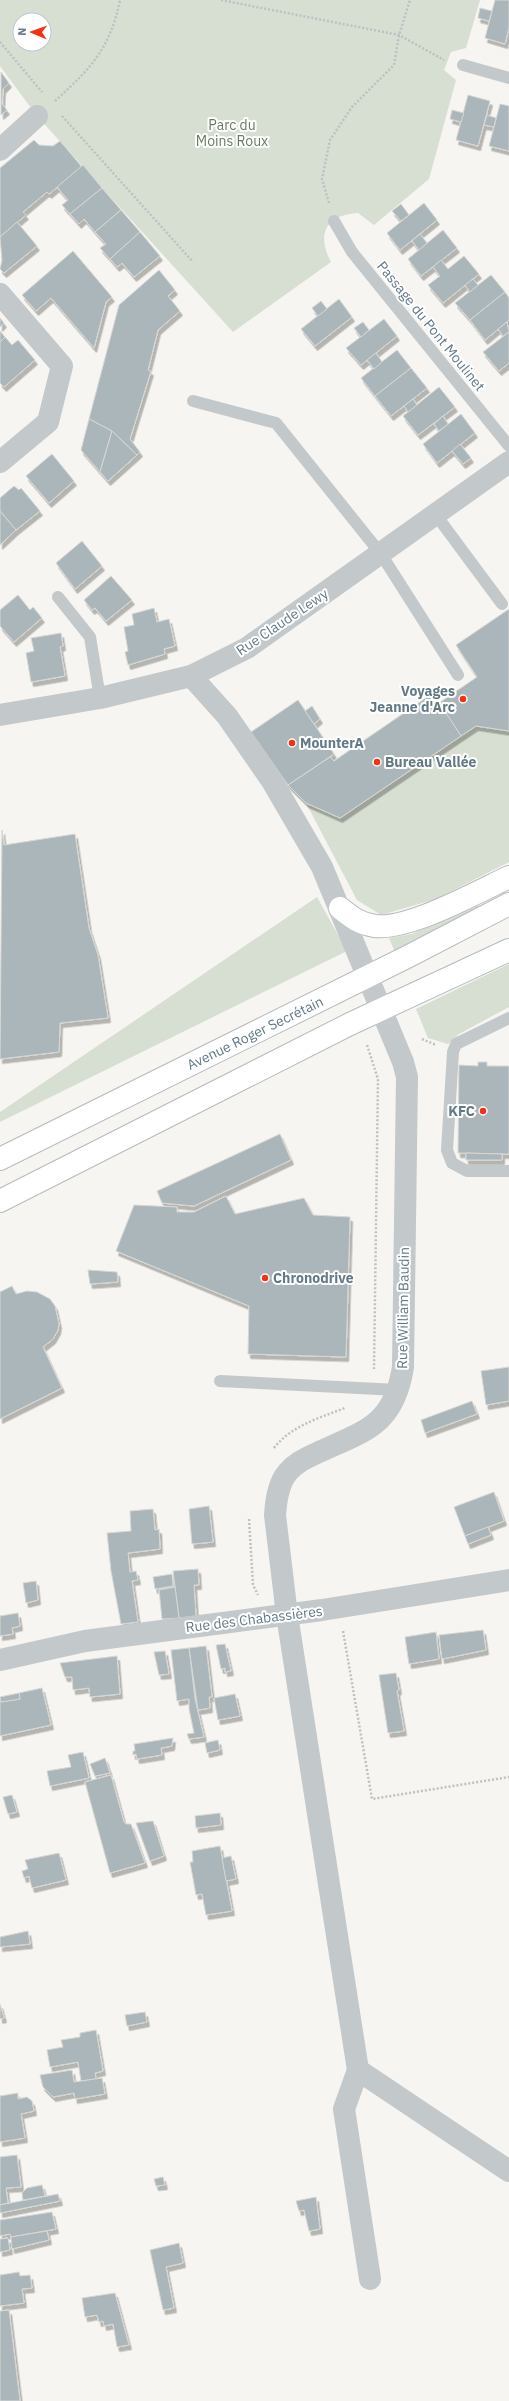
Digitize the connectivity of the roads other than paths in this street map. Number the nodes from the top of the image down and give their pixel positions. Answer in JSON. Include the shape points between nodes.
{"nodes":[{"id":1,"x":463,"y":65,"type":"road end"},
{"id":2,"x":509,"y":78,"type":"edge"},
{"id":3,"x":44,"y":110,"type":"road end"},
{"id":4,"x":0,"y":150,"type":"edge"},
{"id":5,"x":334,"y":221,"type":"road end"},
{"id":6,"x":0,"y":294,"type":"edge"},
{"id":7,"x":192,"y":401,"type":"dead end"},
{"id":8,"x":509,"y":446,"type":"edge"},
{"id":9,"x":0,"y":462,"type":"edge"},
{"id":10,"x":509,"y":462,"type":"edge"},
{"id":11,"x":436,"y":515,"type":"junction"},
{"id":12,"x":382,"y":554,"type":"junction"},
{"id":13,"x":58,"y":597,"type":"dead end"},
{"id":14,"x":502,"y":604,"type":"dead end"},
{"id":15,"x":458,"y":675,"type":"dead end"},
{"id":16,"x":191,"y":676,"type":"junction"},
{"id":17,"x":100,"y":698,"type":"junction"},
{"id":18,"x":0,"y":715,"type":"edge"},
{"id":19,"x":509,"y":877,"type":"edge"},
{"id":20,"x":509,"y":904,"type":"edge"},
{"id":21,"x":340,"y":908,"type":"junction"},
{"id":22,"x":509,"y":950,"type":"edge"},
{"id":23,"x":368,"y":976,"type":"junction"},
{"id":24,"x":382,"y":1011,"type":"junction"},
{"id":25,"x":509,"y":1018,"type":"edge"},
{"id":26,"x":0,"y":1159,"type":"edge"},
{"id":27,"x":509,"y":1171,"type":"edge"},
{"id":28,"x":0,"y":1201,"type":"edge"},
{"id":29,"x":220,"y":1381,"type":"dead end"},
{"id":30,"x":398,"y":1390,"type":"junction"},
{"id":31,"x":509,"y":1580,"type":"edge"},
{"id":32,"x":287,"y":1615,"type":"junction"},
{"id":33,"x":0,"y":1660,"type":"edge"},
{"id":34,"x":358,"y":2070,"type":"junction"},
{"id":35,"x":509,"y":2171,"type":"edge"},
{"id":36,"x":370,"y":2279,"type":"dead end"}],
"edges":[{"from":1,"to":2,"type":"lane"},
{"from":3,"to":4,"type":"street"},
{"from":5,"to":8,"type":"lane","name":"Passage du Pont Moulinet","via":[[352,252]]},
{"from":6,"to":9,"type":"street","via":[[62,366],[48,422]]},
{"from":7,"to":12,"type":"lane","via":[[276,423]]},
{"from":10,"to":11,"type":"street","name":"Rue Claude Lewy"},
{"from":11,"to":12,"type":"street","name":"Rue Claude Lewy"},
{"from":11,"to":14,"type":"lane"},
{"from":12,"to":15,"type":"lane"},
{"from":12,"to":16,"type":"street","name":"Rue Claude Lewy","via":[[247,648]]},
{"from":13,"to":17,"type":"lane","via":[[90,637]]},
{"from":16,"to":17,"type":"street","name":"Rue Claude Lewy"},
{"from":16,"to":21,"type":"street","name":"Rue William Baudin","via":[[227,716],[272,781],[322,867]]},
{"from":17,"to":18,"type":"street","name":"Rue Claude Lewy"},
{"from":19,"to":21,"type":"main road","via":[[422,916],[389,926],[358,922]]},
{"from":20,"to":23,"type":"main road","name":"Avenue Roger Secrétain"},
{"from":21,"to":23,"type":"street","name":"Rue William Baudin"},
{"from":22,"to":24,"type":"main road"},
{"from":23,"to":24,"type":"street","name":"Rue William Baudin"},
{"from":23,"to":26,"type":"main road","name":"Avenue Roger Secrétain"},
{"from":24,"to":28,"type":"main road","via":[[350,1024]]},
{"from":24,"to":30,"type":"street","name":"Rue William Baudin","via":[[404,1062],[407,1077],[403,1367]]},
{"from":25,"to":27,"type":"lane","via":[[456,1044],[453,1052],[447,1150],[452,1163],[467,1171]]},
{"from":29,"to":30,"type":"lane"},
{"from":30,"to":32,"type":"street","name":"Rue William Baudin","via":[[389,1409],[375,1425],[298,1462],[287,1472],[276,1499],[275,1515]]},
{"from":31,"to":32,"type":"street","name":"Rue des Chabassières"},
{"from":32,"to":33,"type":"street","name":"Rue des Chabassières","via":[[85,1641]]},
{"from":32,"to":34,"type":"street","name":"Rue William Baudin"},
{"from":34,"to":35,"type":"street"},
{"from":34,"to":36,"type":"street","via":[[344,2109]]}]}
